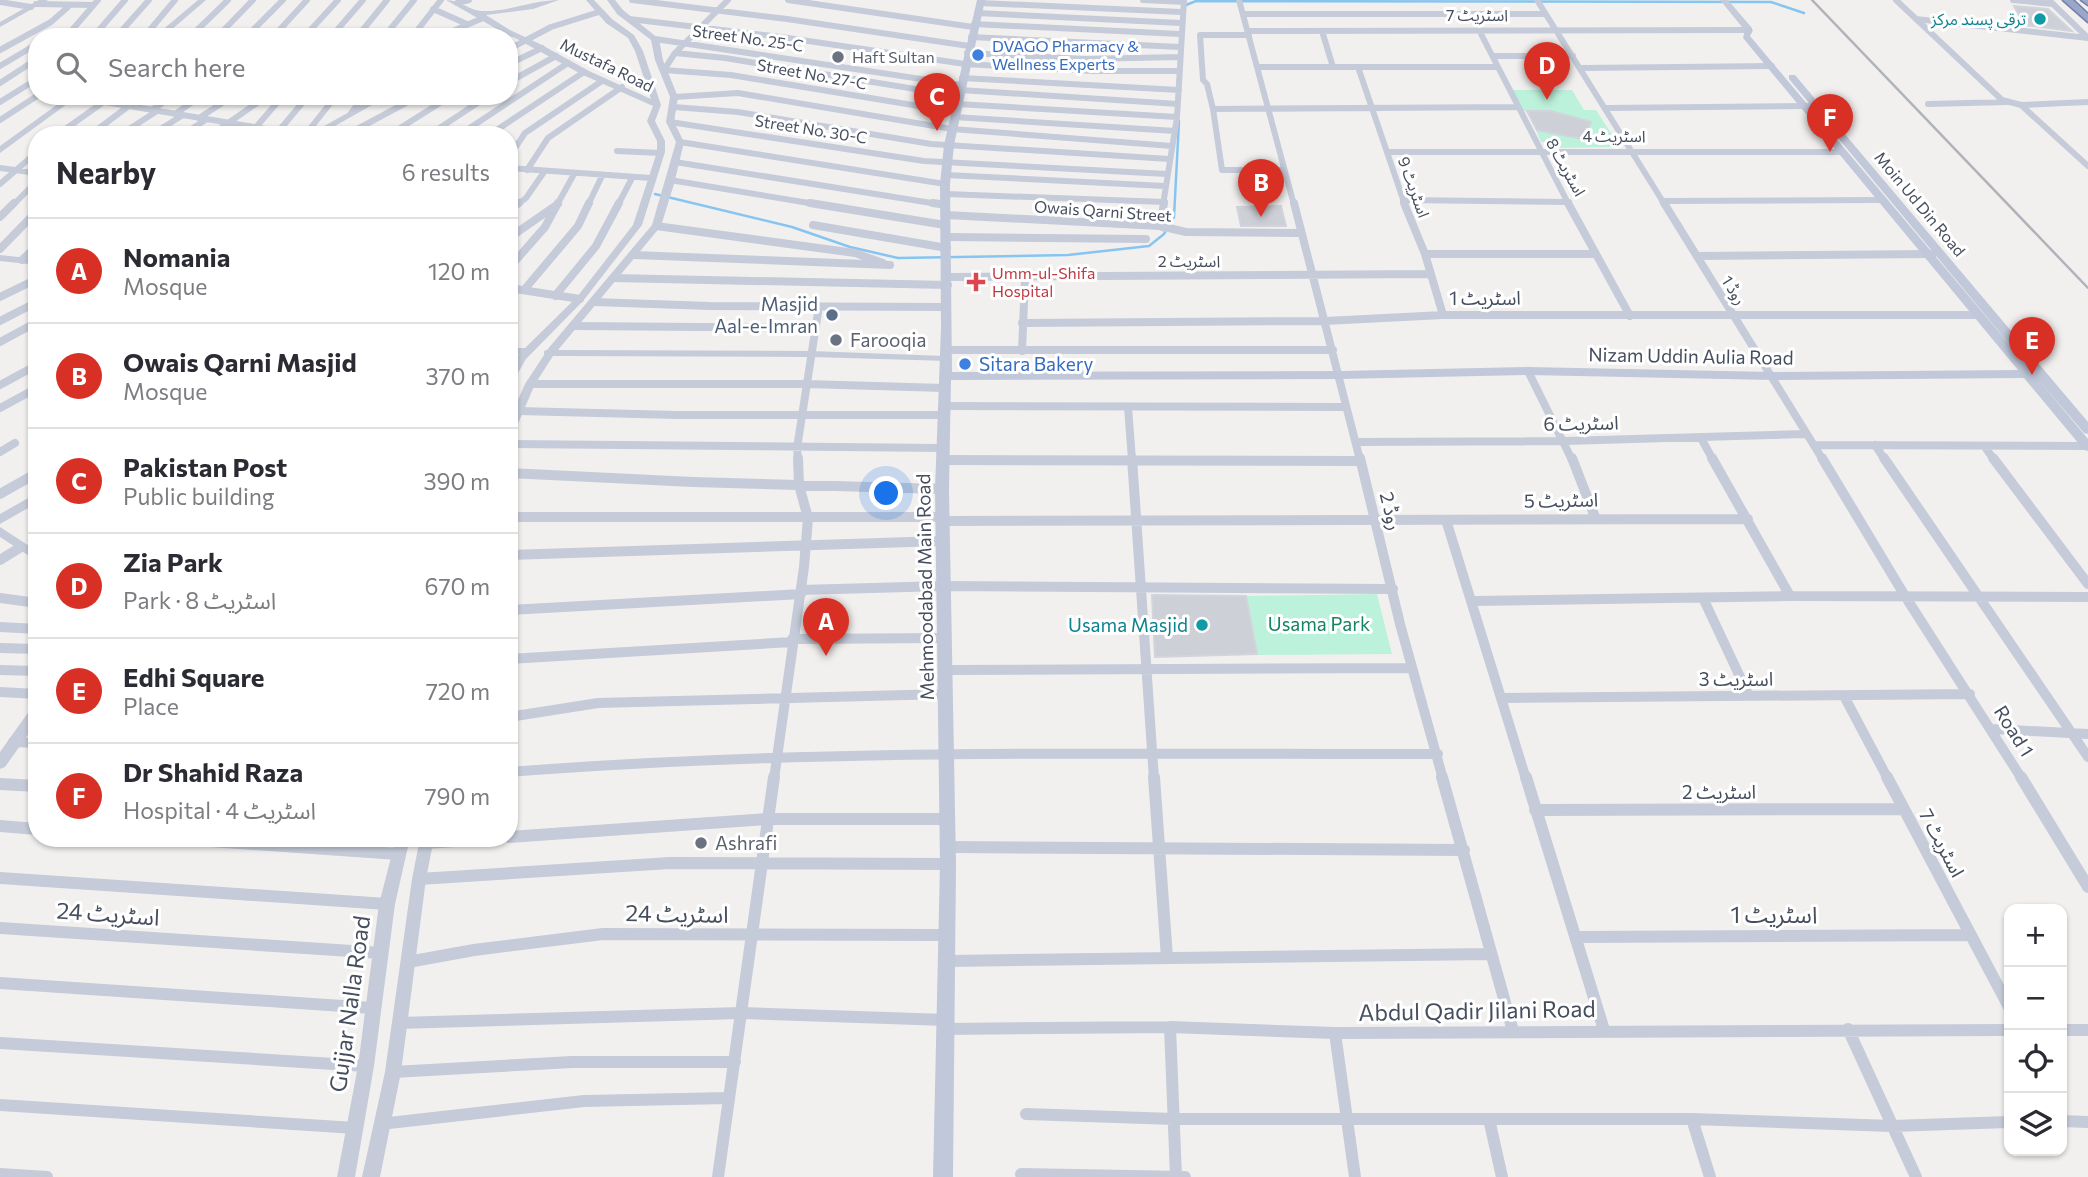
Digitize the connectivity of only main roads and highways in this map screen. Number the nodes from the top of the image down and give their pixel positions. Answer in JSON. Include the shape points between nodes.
{"nodes":[{"id":1,"x":2068,"y":0,"type":"edge"},
{"id":2,"x":980,"y":1,"type":"edge"},
{"id":3,"x":2088,"y":19,"type":"edge"},
{"id":4,"x":2035,"y":375,"type":"junction"},
{"id":5,"x":945,"y":382,"type":"junction"},
{"id":6,"x":2088,"y":430,"type":"edge"},
{"id":7,"x":2087,"y":447,"type":"edge"},
{"id":8,"x":943,"y":1177,"type":"edge"}],
"edges":[{"from":1,"to":3,"type":"highway"},
{"from":2,"to":5,"type":"main road","name":"Mehmoodabad Main Road","via":[[948,145]]},
{"from":4,"to":4,"type":"main road","name":"Moin Ud Din Road","via":[[1941,253],[1749,30],[1746,36],[1803,107],[1977,315]]},
{"from":4,"to":5,"type":"main road","name":"Nizam Uddin Aulia Road","via":[[1528,371]]},
{"from":4,"to":6,"type":"main road","name":"Moin Ud Din Road"},
{"from":4,"to":7,"type":"main road","name":"Moin Ud Din Road"},
{"from":5,"to":8,"type":"main road","name":"Mehmoodabad Main Road","via":[[942,541],[948,864]]}]}
